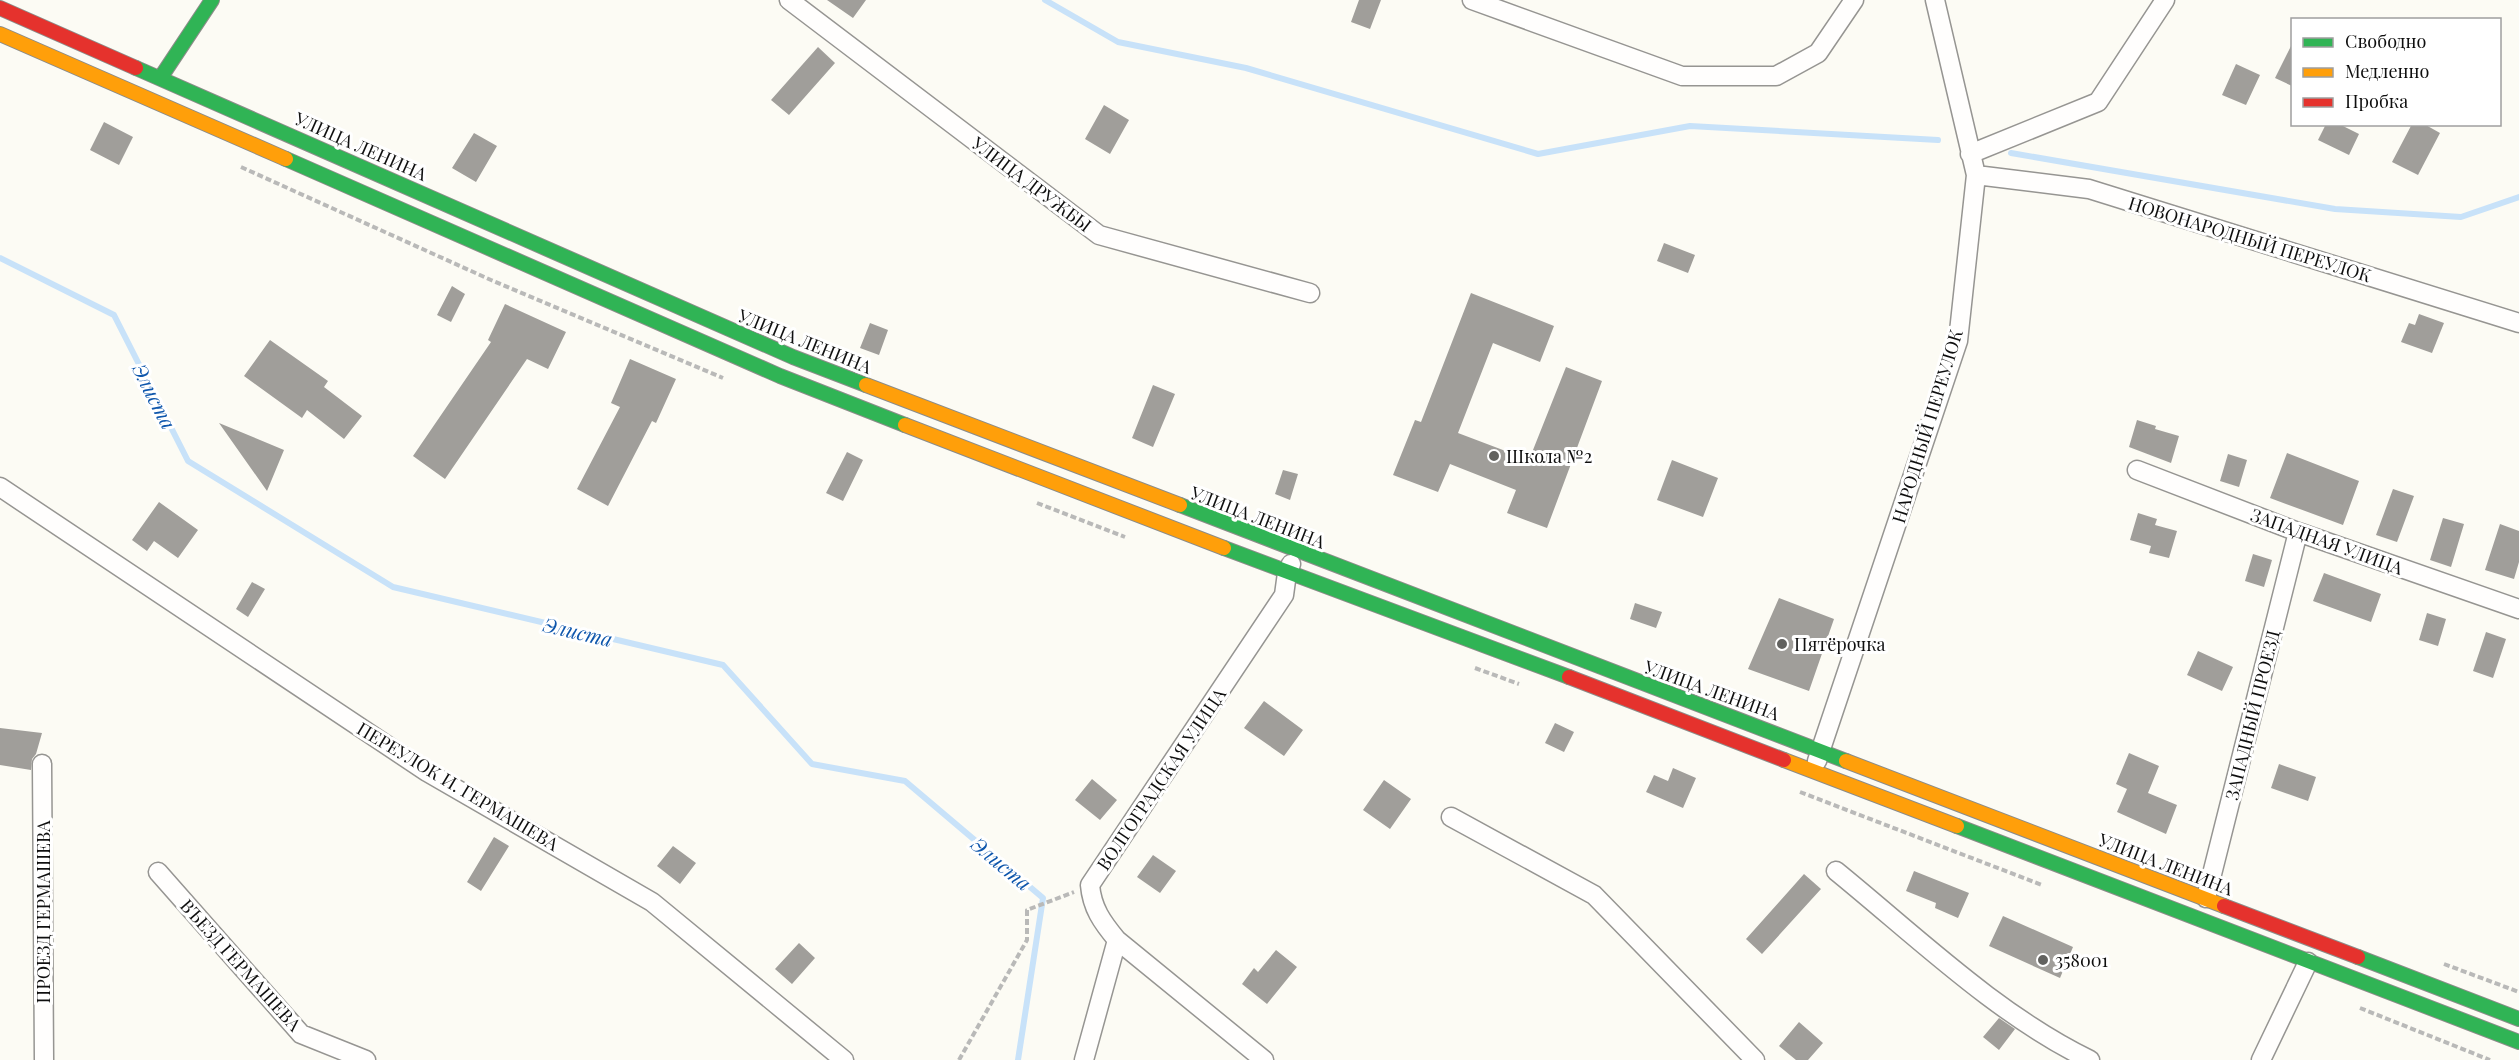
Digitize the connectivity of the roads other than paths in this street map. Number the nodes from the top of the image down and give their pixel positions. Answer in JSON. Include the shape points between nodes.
{"nodes":[{"id":1,"x":212,"y":0,"type":"edge"},
{"id":2,"x":789,"y":0,"type":"edge"},
{"id":3,"x":1472,"y":0,"type":"edge"},
{"id":4,"x":1854,"y":0,"type":"edge"},
{"id":5,"x":1935,"y":0,"type":"edge"},
{"id":6,"x":2165,"y":0,"type":"edge"},
{"id":7,"x":0,"y":8,"type":"edge"},
{"id":8,"x":0,"y":34,"type":"edge"},
{"id":9,"x":161,"y":77,"type":"junction"},
{"id":10,"x":151,"y":101,"type":"junction"},
{"id":11,"x":1970,"y":154,"type":"junction"},
{"id":12,"x":1976,"y":175,"type":"junction"},
{"id":13,"x":1310,"y":293,"type":"dead end"},
{"id":14,"x":2519,"y":323,"type":"edge"},
{"id":15,"x":2137,"y":470,"type":"dead end"},
{"id":16,"x":0,"y":487,"type":"edge"},
{"id":17,"x":2298,"y":532,"type":"junction"},
{"id":18,"x":1297,"y":551,"type":"junction"},
{"id":19,"x":1287,"y":573,"type":"junction"},
{"id":20,"x":2519,"y":609,"type":"edge"},
{"id":21,"x":1821,"y":750,"type":"junction"},
{"id":22,"x":42,"y":764,"type":"dead end"},
{"id":23,"x":1814,"y":772,"type":"junction"},
{"id":24,"x":1451,"y":817,"type":"dead end"},
{"id":25,"x":1836,"y":871,"type":"dead end"},
{"id":26,"x":159,"y":872,"type":"dead end"},
{"id":27,"x":2206,"y":898,"type":"junction"},
{"id":28,"x":1117,"y":940,"type":"junction"},
{"id":29,"x":2308,"y":962,"type":"junction"},
{"id":30,"x":2519,"y":1019,"type":"edge"},
{"id":31,"x":2519,"y":1042,"type":"edge"},
{"id":32,"x":44,"y":1060,"type":"edge"},
{"id":33,"x":366,"y":1060,"type":"edge"},
{"id":34,"x":844,"y":1060,"type":"edge"},
{"id":35,"x":1084,"y":1060,"type":"edge"},
{"id":36,"x":1264,"y":1060,"type":"edge"},
{"id":37,"x":1755,"y":1060,"type":"edge"},
{"id":38,"x":2090,"y":1060,"type":"edge"},
{"id":39,"x":2261,"y":1060,"type":"edge"}],
"edges":[{"from":1,"to":9,"type":"main road"},
{"from":2,"to":13,"type":"street","name":"УЛИЦА ДРУЖБЫ","via":[[1099,235]]},
{"from":3,"to":4,"type":"street","via":[[1682,76],[1776,76],[1818,53]]},
{"from":5,"to":11,"type":"street","name":"НАРОДНЫЙ ПЕРЕУЛОК"},
{"from":6,"to":11,"type":"street","via":[[2098,102]]},
{"from":7,"to":9,"type":"main road","name":"УЛИЦА ЛЕНИНА"},
{"from":8,"to":10,"type":"main road"},
{"from":9,"to":10,"type":"main road"},
{"from":9,"to":18,"type":"main road","name":"УЛИЦА ЛЕНИНА","via":[[793,357]]},
{"from":10,"to":19,"type":"main road","via":[[780,376]]},
{"from":11,"to":12,"type":"street","name":"НАРОДНЫЙ ПЕРЕУЛОК"},
{"from":12,"to":14,"type":"street","name":"НОВОНАРОДНЫЙ ПЕРЕУЛОК","via":[[2089,189]]},
{"from":12,"to":21,"type":"street","name":"НАРОДНЫЙ ПЕРЕУЛОК","via":[[1958,341]]},
{"from":15,"to":17,"type":"street","name":"ЗАПАДНАЯ УЛИЦА"},
{"from":16,"to":34,"type":"street","name":"ПЕРЕУЛОК И. ГЕРМАШЕВА","via":[[427,772],[652,902]]},
{"from":17,"to":20,"type":"street","name":"ЗАПАДНАЯ УЛИЦА"},
{"from":17,"to":27,"type":"street","name":"ЗАПАДНЫЙ ПРОЕЗД"},
{"from":18,"to":19,"type":"street","name":"ВОЛГОГРАДСКАЯ УЛИЦА"},
{"from":18,"to":21,"type":"main road","name":"УЛИЦА ЛЕНИНА"},
{"from":19,"to":23,"type":"main road"},
{"from":19,"to":28,"type":"street","name":"ВОЛГОГРАДСКАЯ УЛИЦА","via":[[1284,595],[1090,885],[1092,903]]},
{"from":21,"to":23,"type":"street","name":"НАРОДНЫЙ ПЕРЕУЛОК"},
{"from":21,"to":27,"type":"main road","name":"УЛИЦА ЛЕНИНА"},
{"from":22,"to":32,"type":"street","name":"ПРОЕЗД ГЕРМАШЕВА"},
{"from":23,"to":29,"type":"main road"},
{"from":24,"to":37,"type":"street","via":[[1594,895]]},
{"from":25,"to":38,"type":"street","via":[[1990,997],[2054,1042]]},
{"from":26,"to":33,"type":"street","name":"ВЪЕЗД ГЕРМАШЕВА","via":[[301,1034]]},
{"from":27,"to":30,"type":"main road","name":"УЛИЦА ЛЕНИНА"},
{"from":28,"to":35,"type":"street"},
{"from":28,"to":36,"type":"street","name":"ВОЛГОГРАДСКАЯ УЛИЦА"},
{"from":29,"to":31,"type":"main road"},
{"from":29,"to":39,"type":"street"}]}
